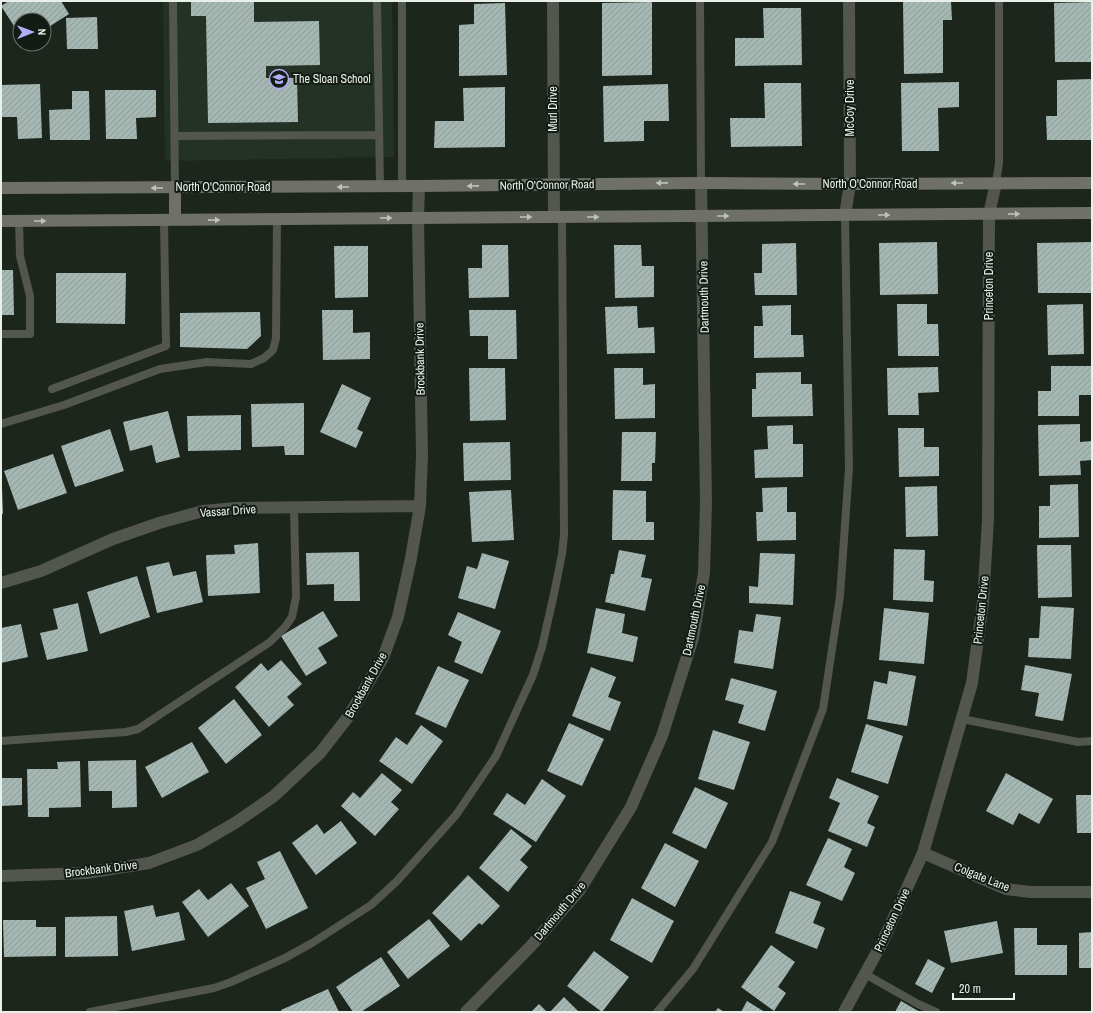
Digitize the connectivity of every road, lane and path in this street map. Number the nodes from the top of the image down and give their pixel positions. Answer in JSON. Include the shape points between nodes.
{"nodes":[{"id":1,"x":173,"y":1,"type":"edge"},
{"id":2,"x":377,"y":1,"type":"edge"},
{"id":3,"x":402,"y":1,"type":"edge"},
{"id":4,"x":553,"y":1,"type":"edge"},
{"id":5,"x":700,"y":1,"type":"edge"},
{"id":6,"x":850,"y":1,"type":"edge"},
{"id":7,"x":999,"y":1,"type":"edge"},
{"id":8,"x":175,"y":136,"type":"junction"},
{"id":9,"x":380,"y":136,"type":"junction"},
{"id":10,"x":702,"y":183,"type":"junction"},
{"id":11,"x":996,"y":183,"type":"junction"},
{"id":12,"x":1092,"y":183,"type":"edge"},
{"id":13,"x":850,"y":184,"type":"junction"},
{"id":14,"x":554,"y":185,"type":"junction"},
{"id":15,"x":380,"y":186,"type":"junction"},
{"id":16,"x":402,"y":186,"type":"junction"},
{"id":17,"x":419,"y":186,"type":"junction"},
{"id":18,"x":1,"y":188,"type":"edge"},
{"id":19,"x":175,"y":188,"type":"junction"},
{"id":20,"x":1092,"y":213,"type":"edge"},
{"id":21,"x":989,"y":214,"type":"junction"},
{"id":22,"x":845,"y":215,"type":"junction"},
{"id":23,"x":702,"y":216,"type":"junction"},
{"id":24,"x":558,"y":217,"type":"junction"},
{"id":25,"x":418,"y":218,"type":"junction"},
{"id":26,"x":277,"y":219,"type":"junction"},
{"id":27,"x":169,"y":220,"type":"junction"},
{"id":28,"x":1,"y":221,"type":"edge"},
{"id":29,"x":19,"y":221,"type":"junction"},
{"id":30,"x":1,"y":334,"type":"edge"},
{"id":31,"x":52,"y":389,"type":"dead end"},
{"id":32,"x":1,"y":424,"type":"edge"},
{"id":33,"x":420,"y":506,"type":"junction"},
{"id":34,"x":294,"y":507,"type":"junction"},
{"id":35,"x":1,"y":583,"type":"edge"},
{"id":36,"x":962,"y":719,"type":"junction"},
{"id":37,"x":1,"y":741,"type":"edge"},
{"id":38,"x":1092,"y":741,"type":"edge"},
{"id":39,"x":923,"y":853,"type":"junction"},
{"id":40,"x":1,"y":876,"type":"edge"},
{"id":41,"x":1092,"y":892,"type":"edge"},
{"id":42,"x":865,"y":974,"type":"junction"},
{"id":43,"x":90,"y":1012,"type":"edge"},
{"id":44,"x":466,"y":1012,"type":"edge"},
{"id":45,"x":657,"y":1012,"type":"edge"},
{"id":46,"x":844,"y":1012,"type":"edge"},
{"id":47,"x":936,"y":1012,"type":"edge"}],
"edges":[{"from":1,"to":8,"type":"lane"},
{"from":2,"to":9,"type":"lane"},
{"from":3,"to":16,"type":"lane"},
{"from":4,"to":14,"type":"street","name":"Murl Drive"},
{"from":5,"to":10,"type":"lane"},
{"from":6,"to":13,"type":"street","name":"McCoy Drive"},
{"from":7,"to":11,"type":"lane","via":[[999,163]]},
{"from":8,"to":9,"type":"lane"},
{"from":8,"to":19,"type":"lane"},
{"from":9,"to":15,"type":"lane"},
{"from":13,"to":10,"type":"main road","name":"North O'Connor Road","one_way":true},
{"from":10,"to":14,"type":"main road","name":"North O'Connor Road","one_way":true},
{"from":10,"to":23,"type":"street","name":"Dartmouth Drive"},
{"from":11,"to":12,"type":"main road","name":"North O'Connor Road"},
{"from":11,"to":13,"type":"main road","name":"North O'Connor Road","one_way":true},
{"from":11,"to":21,"type":"street","name":"Princeton Drive"},
{"from":13,"to":22,"type":"street","name":"McCoy Drive"},
{"from":14,"to":17,"type":"main road","name":"North O'Connor Road","one_way":true},
{"from":14,"to":24,"type":"street","name":"Murl Drive"},
{"from":15,"to":16,"type":"main road","name":"North O'Connor Road"},
{"from":15,"to":19,"type":"main road","name":"North O'Connor Road","one_way":true},
{"from":16,"to":17,"type":"main road","name":"North O'Connor Road"},
{"from":17,"to":25,"type":"street","name":"Brockbank Drive"},
{"from":19,"to":18,"type":"main road","name":"North O'Connor Road","one_way":true},
{"from":19,"to":27,"type":"main road"},
{"from":21,"to":20,"type":"main road","one_way":true},
{"from":22,"to":21,"type":"main road","one_way":true},
{"from":21,"to":36,"type":"street","name":"Princeton Drive","via":[[987,535],[983,602],[972,683]]},
{"from":23,"to":22,"type":"main road","one_way":true},
{"from":22,"to":45,"type":"lane","via":[[849,468],[840,596],[823,709],[772,842],[693,969]]},
{"from":24,"to":23,"type":"main road","one_way":true},
{"from":23,"to":44,"type":"street","name":"Dartmouth Drive","via":[[706,503],[704,573],[692,638],[662,736],[631,807],[579,891],[530,947]]},
{"from":25,"to":24,"type":"main road","one_way":true},
{"from":24,"to":43,"type":"lane","via":[[564,535],[562,554],[542,647],[533,675],[489,767],[446,827],[397,881],[371,905],[312,943],[285,958],[214,988]]},
{"from":26,"to":25,"type":"main road","one_way":true},
{"from":25,"to":33,"type":"street","name":"Brockbank Drive","via":[[422,456]]},
{"from":27,"to":26,"type":"main road","one_way":true},
{"from":26,"to":32,"type":"lane","via":[[276,338],[273,350],[264,358],[251,364],[207,362],[160,369],[64,405]]},
{"from":29,"to":27,"type":"main road","one_way":true},
{"from":27,"to":31,"type":"lane","via":[[166,346]]},
{"from":28,"to":29,"type":"main road"},
{"from":29,"to":30,"type":"lane","via":[[20,256],[30,296],[30,334]]},
{"from":33,"to":34,"type":"street","name":"Vassar Drive"},
{"from":33,"to":40,"type":"street","name":"Brockbank Drive","via":[[412,558],[398,617],[383,658],[348,717],[320,753],[274,796],[197,845],[149,863],[86,873]]},
{"from":34,"to":35,"type":"street","name":"Vassar Drive","via":[[203,511],[113,539],[41,571]]},
{"from":34,"to":37,"type":"lane","via":[[296,596],[292,616],[270,642],[138,729]]},
{"from":36,"to":38,"type":"lane","via":[[1078,742]]},
{"from":36,"to":39,"type":"street","name":"Princeton Drive"},
{"from":39,"to":41,"type":"street","name":"Colgate Lane","via":[[1006,889],[1030,892]]},
{"from":39,"to":42,"type":"street","name":"Princeton Drive"},
{"from":42,"to":46,"type":"street","name":"Princeton Drive"},
{"from":42,"to":47,"type":"lane"}]}
